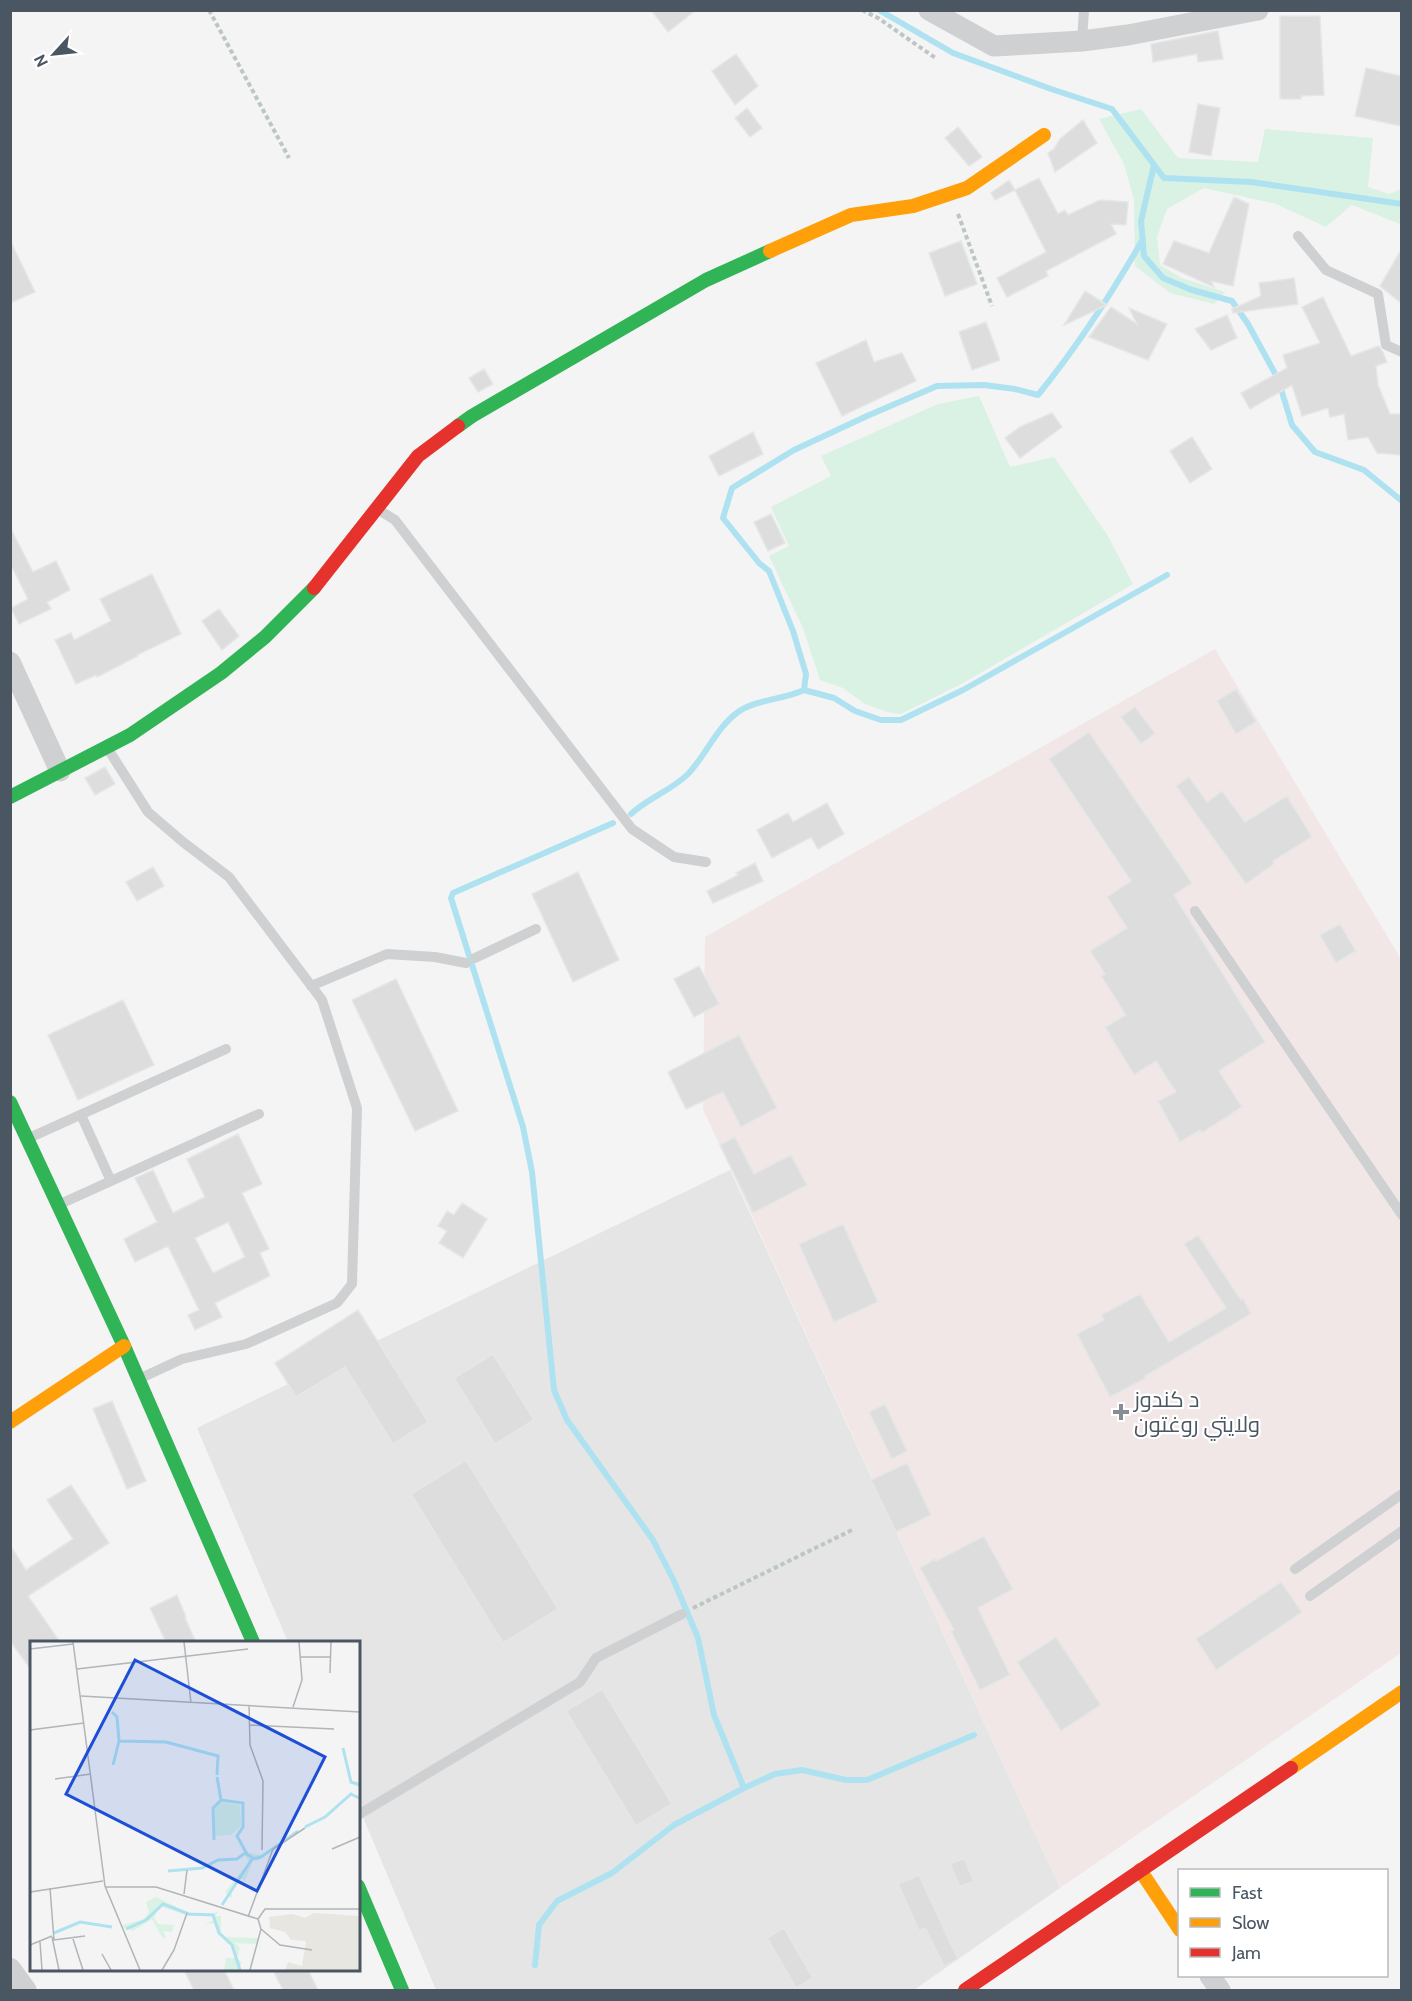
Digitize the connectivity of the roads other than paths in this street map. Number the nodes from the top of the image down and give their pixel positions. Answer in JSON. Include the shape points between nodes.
{"nodes":[{"id":1,"x":928,"y":10,"type":"edge"},
{"id":2,"x":1084,"y":10,"type":"edge"},
{"id":3,"x":1258,"y":10,"type":"edge"},
{"id":4,"x":1082,"y":40,"type":"junction"},
{"id":5,"x":1044,"y":135,"type":"dead end"},
{"id":6,"x":1298,"y":237,"type":"dead end"},
{"id":7,"x":1401,"y":352,"type":"edge"},
{"id":8,"x":376,"y":508,"type":"junction"},
{"id":9,"x":10,"y":662,"type":"edge"},
{"id":10,"x":107,"y":747,"type":"junction"},
{"id":11,"x":60,"y":771,"type":"junction"},
{"id":12,"x":10,"y":796,"type":"edge"},
{"id":13,"x":706,"y":862,"type":"dead end"},
{"id":14,"x":1195,"y":911,"type":"dead end"},
{"id":15,"x":536,"y":929,"type":"dead end"},
{"id":16,"x":311,"y":986,"type":"junction"},
{"id":17,"x":226,"y":1049,"type":"dead end"},
{"id":18,"x":10,"y":1102,"type":"edge"},
{"id":19,"x":81,"y":1114,"type":"junction"},
{"id":20,"x":260,"y":1114,"type":"dead end"},
{"id":21,"x":28,"y":1138,"type":"junction"},
{"id":22,"x":111,"y":1181,"type":"junction"},
{"id":23,"x":58,"y":1205,"type":"junction"},
{"id":24,"x":1401,"y":1215,"type":"edge"},
{"id":25,"x":124,"y":1346,"type":"junction"},
{"id":26,"x":138,"y":1379,"type":"junction"},
{"id":27,"x":10,"y":1422,"type":"edge"},
{"id":28,"x":1401,"y":1494,"type":"edge"},
{"id":29,"x":1401,"y":1532,"type":"edge"},
{"id":30,"x":1295,"y":1569,"type":"dead end"},
{"id":31,"x":1310,"y":1596,"type":"dead end"},
{"id":32,"x":682,"y":1614,"type":"dead end"},
{"id":33,"x":253,"y":1641,"type":"edge"},
{"id":34,"x":1401,"y":1692,"type":"edge"},
{"id":35,"x":360,"y":1814,"type":"edge"},
{"id":36,"x":1140,"y":1870,"type":"junction"},
{"id":37,"x":360,"y":1891,"type":"edge"},
{"id":38,"x":1178,"y":1928,"type":"edge"},
{"id":39,"x":10,"y":1968,"type":"edge"},
{"id":40,"x":1211,"y":1977,"type":"edge"},
{"id":41,"x":26,"y":1990,"type":"edge"},
{"id":42,"x":402,"y":1990,"type":"edge"},
{"id":43,"x":965,"y":1990,"type":"edge"},
{"id":44,"x":1220,"y":1990,"type":"edge"}],
"edges":[{"from":1,"to":4,"type":"street","via":[[994,46]]},
{"from":2,"to":4,"type":"lane"},
{"from":3,"to":4,"type":"street","via":[[1185,26]]},
{"from":5,"to":8,"type":"main road","via":[[967,188],[913,206],[851,215],[706,280],[472,416],[418,456]]},
{"from":6,"to":7,"type":"lane","via":[[1326,270],[1378,294],[1386,345]]},
{"from":8,"to":10,"type":"main road","via":[[314,588],[265,637],[212,679]]},
{"from":8,"to":13,"type":"lane","via":[[395,520],[632,829],[674,858]]},
{"from":9,"to":11,"type":"street"},
{"from":10,"to":11,"type":"main road"},
{"from":10,"to":16,"type":"lane","via":[[148,812],[229,877]]},
{"from":11,"to":12,"type":"main road"},
{"from":14,"to":24,"type":"lane"},
{"from":15,"to":16,"type":"lane","via":[[470,961],[387,954]]},
{"from":16,"to":26,"type":"lane","via":[[322,1000],[357,1108],[352,1284],[337,1303],[246,1344],[182,1359]]},
{"from":17,"to":19,"type":"lane"},
{"from":18,"to":21,"type":"main road"},
{"from":19,"to":21,"type":"lane"},
{"from":19,"to":22,"type":"lane"},
{"from":20,"to":22,"type":"lane"},
{"from":21,"to":23,"type":"main road"},
{"from":22,"to":23,"type":"lane"},
{"from":23,"to":25,"type":"main road"},
{"from":25,"to":26,"type":"main road"},
{"from":25,"to":27,"type":"main road"},
{"from":26,"to":33,"type":"main road"},
{"from":28,"to":30,"type":"lane"},
{"from":29,"to":31,"type":"lane"},
{"from":32,"to":35,"type":"lane","via":[[596,1658],[580,1683]]},
{"from":34,"to":36,"type":"main road"},
{"from":36,"to":38,"type":"main road"},
{"from":36,"to":43,"type":"main road"},
{"from":37,"to":42,"type":"main road"},
{"from":39,"to":41,"type":"street"},
{"from":40,"to":44,"type":"street"}]}
